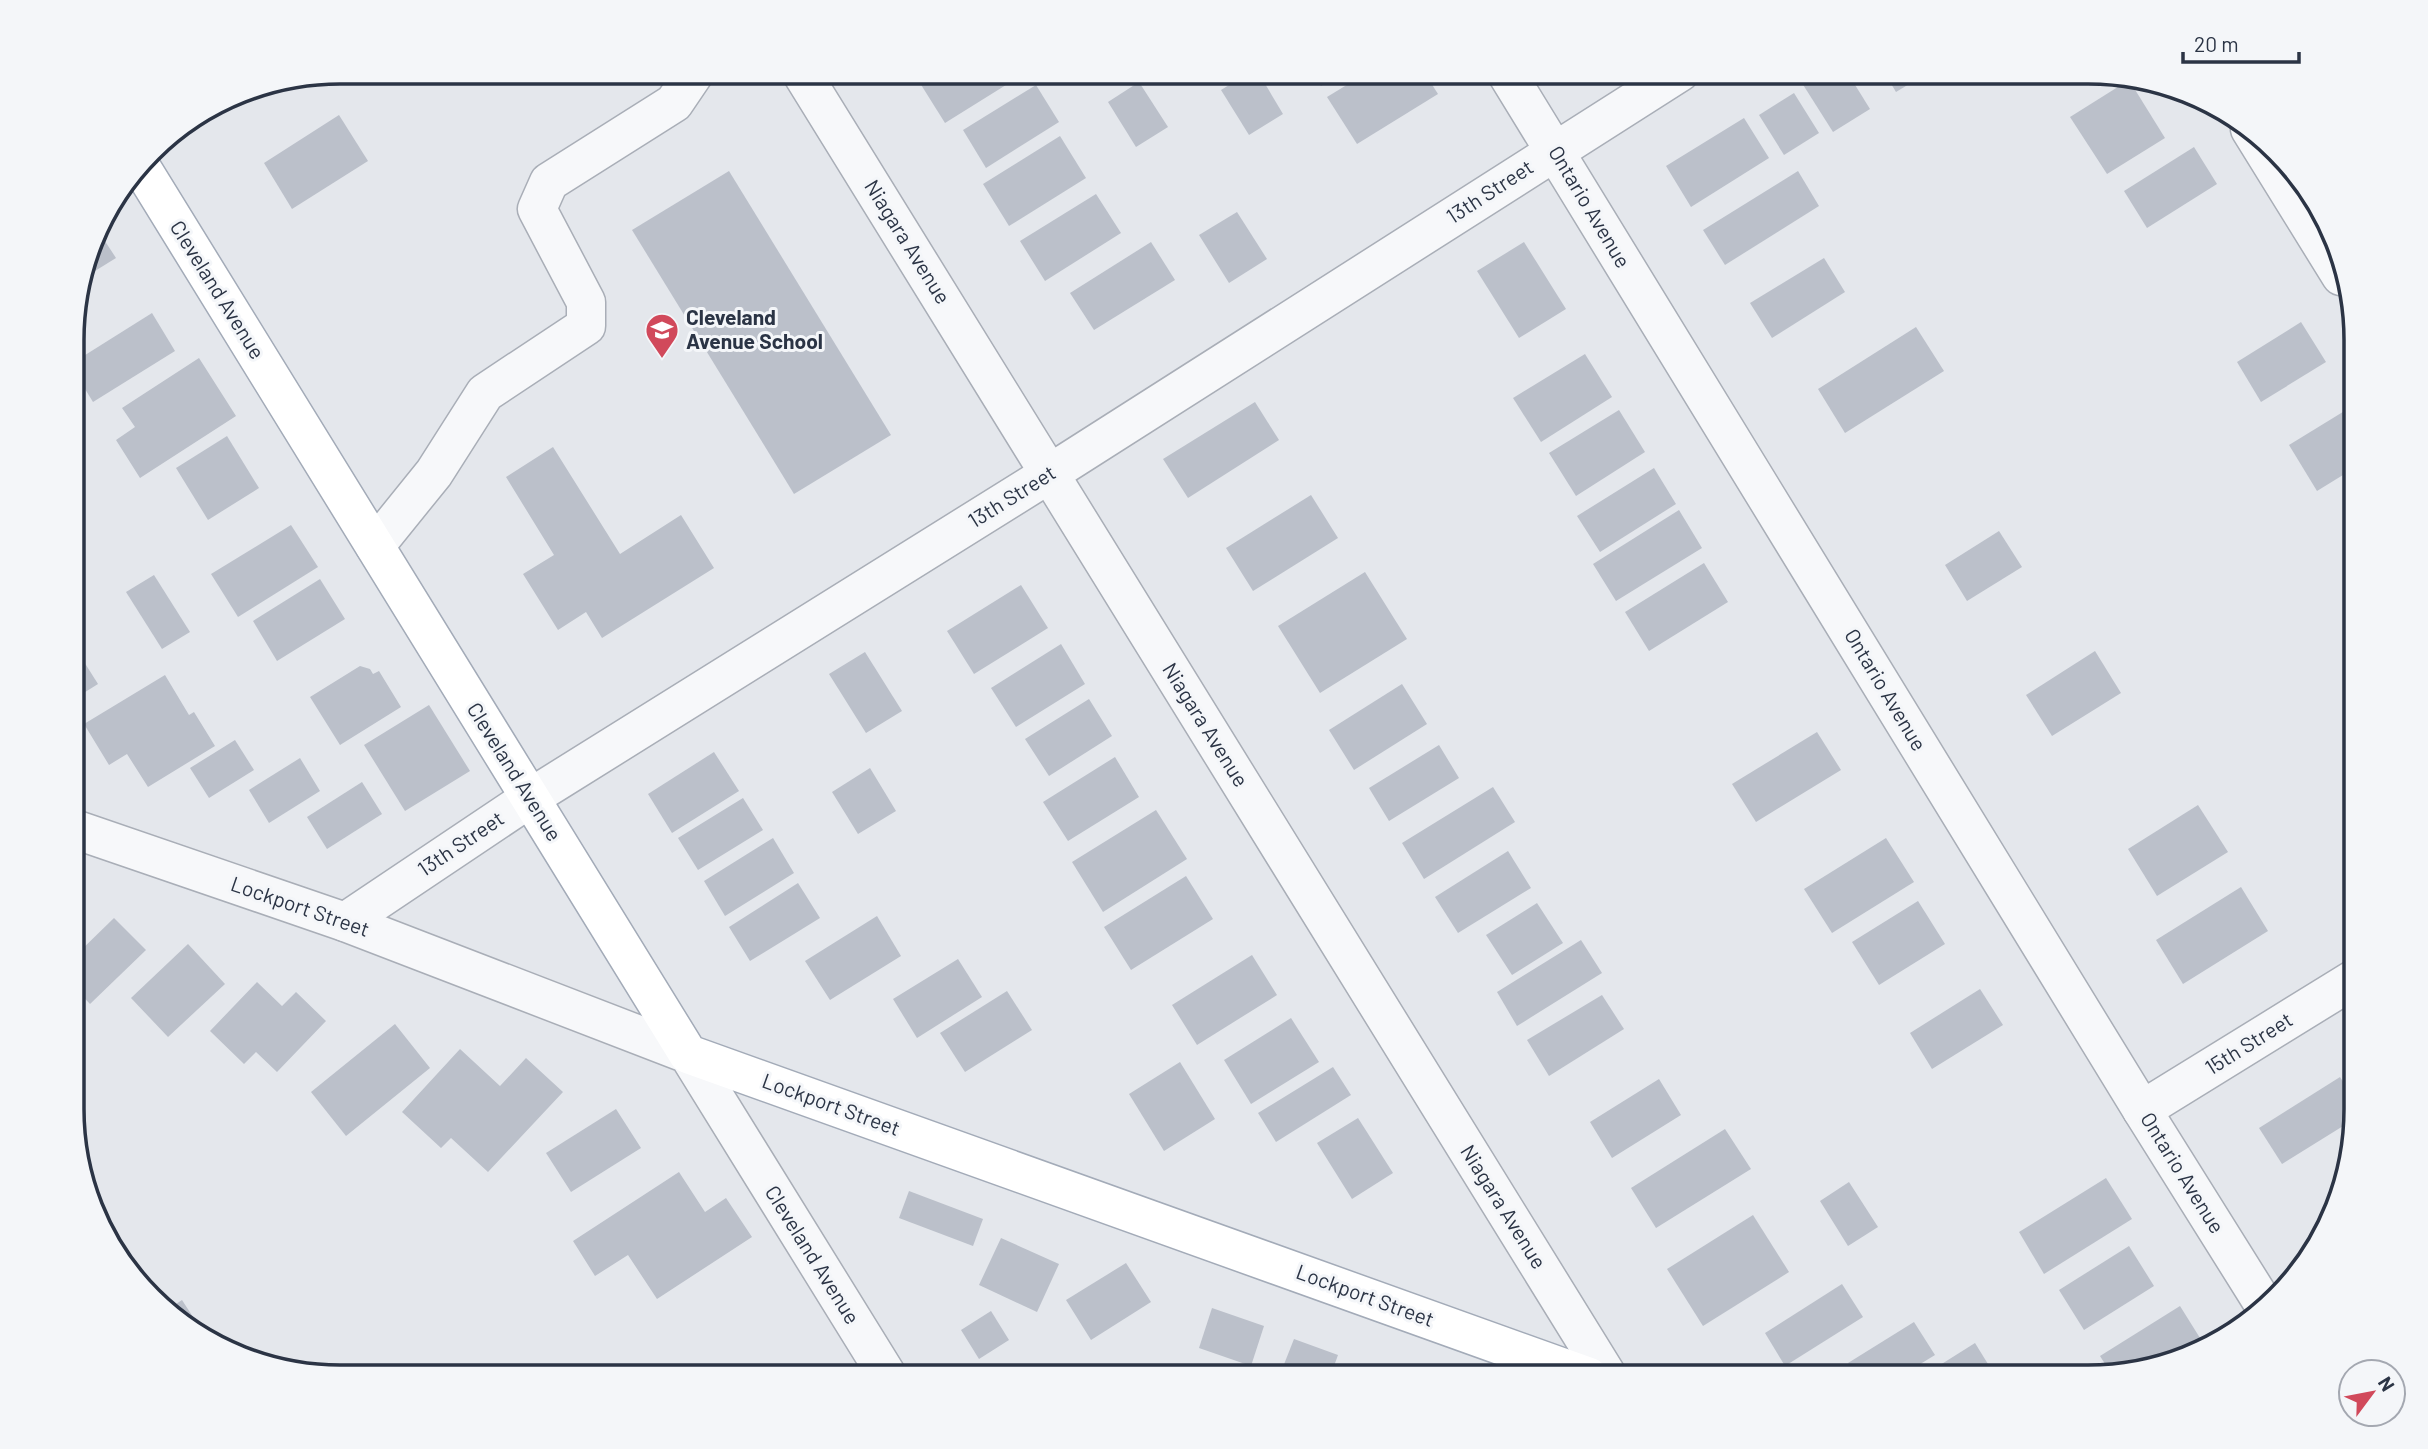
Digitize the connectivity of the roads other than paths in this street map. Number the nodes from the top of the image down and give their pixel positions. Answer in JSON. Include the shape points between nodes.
{"nodes":[{"id":1,"x":687,"y":84,"type":"edge"},
{"id":2,"x":809,"y":84,"type":"edge"},
{"id":3,"x":1514,"y":84,"type":"edge"},
{"id":4,"x":1661,"y":84,"type":"edge"},
{"id":5,"x":1555,"y":150,"type":"junction"},
{"id":6,"x":2267,"y":157,"type":"edge"},
{"id":7,"x":145,"y":174,"type":"edge"},
{"id":8,"x":2329,"y":255,"type":"edge"},
{"id":9,"x":1049,"y":474,"type":"junction"},
{"id":10,"x":375,"y":546,"type":"junction"},
{"id":11,"x":530,"y":798,"type":"junction"},
{"id":12,"x":84,"y":832,"type":"edge"},
{"id":13,"x":345,"y":922,"type":"junction"},
{"id":14,"x":2344,"y":985,"type":"edge"},
{"id":15,"x":688,"y":1054,"type":"junction"},
{"id":16,"x":2142,"y":1110,"type":"junction"},
{"id":17,"x":2260,"y":1298,"type":"edge"},
{"id":18,"x":881,"y":1365,"type":"edge"},
{"id":19,"x":1556,"y":1365,"type":"edge"},
{"id":20,"x":1601,"y":1365,"type":"edge"}],
"edges":[{"from":1,"to":10,"type":"street","via":[[674,103],[549,182],[537,209],[586,302],[586,326],[485,393],[434,473]]},
{"from":2,"to":9,"type":"street","name":"Niagara Avenue"},
{"from":3,"to":5,"type":"street","name":"Ontario Avenue"},
{"from":4,"to":5,"type":"street","name":"13th Street"},
{"from":5,"to":9,"type":"street","name":"13th Street"},
{"from":5,"to":16,"type":"street","name":"Ontario Avenue"},
{"from":6,"to":8,"type":"street"},
{"from":7,"to":10,"type":"main road","name":"Cleveland Avenue"},
{"from":9,"to":11,"type":"street","name":"13th Street"},
{"from":9,"to":20,"type":"street","name":"Niagara Avenue"},
{"from":10,"to":11,"type":"main road","name":"Cleveland Avenue"},
{"from":11,"to":13,"type":"street","name":"13th Street"},
{"from":11,"to":15,"type":"main road","name":"Cleveland Avenue"},
{"from":12,"to":13,"type":"street","name":"Lockport Street"},
{"from":13,"to":15,"type":"street","name":"Lockport Street"},
{"from":14,"to":16,"type":"street","name":"15th Street"},
{"from":15,"to":18,"type":"street","name":"Cleveland Avenue"},
{"from":15,"to":19,"type":"main road","name":"Lockport Street"},
{"from":16,"to":17,"type":"street","name":"Ontario Avenue"}]}
